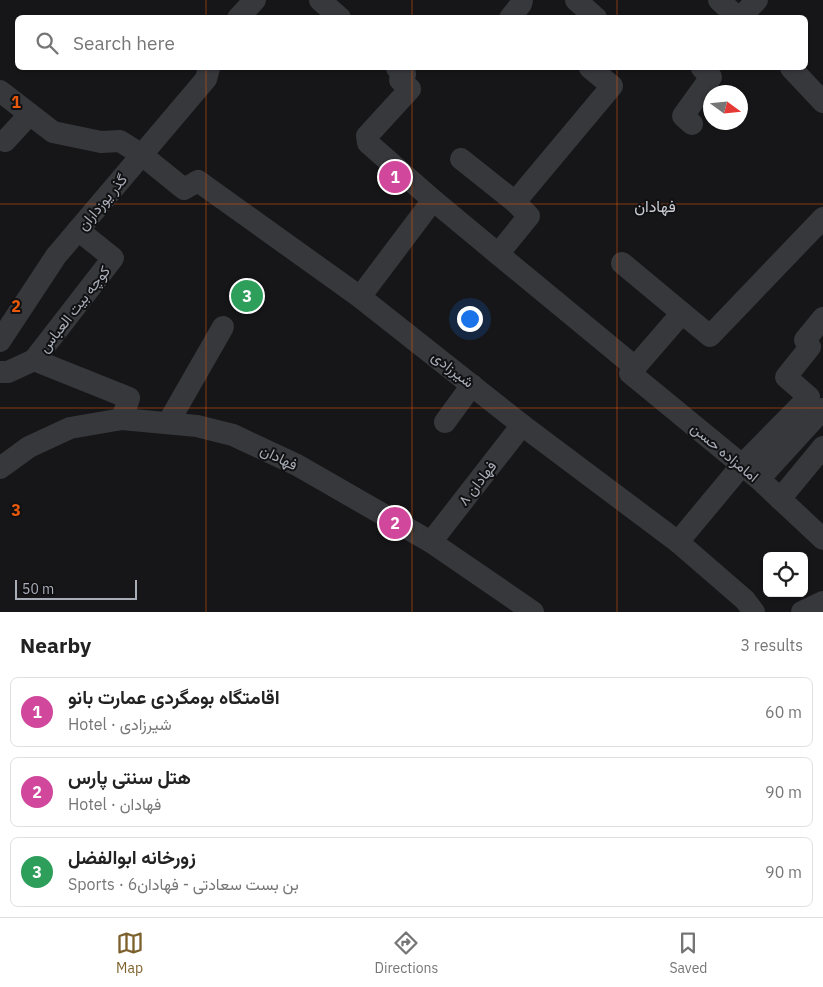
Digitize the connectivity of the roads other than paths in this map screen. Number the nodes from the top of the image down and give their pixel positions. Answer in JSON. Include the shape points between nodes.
{"nodes":[{"id":1,"x":255,"y":0,"type":"edge"},
{"id":2,"x":320,"y":0,"type":"edge"},
{"id":3,"x":522,"y":0,"type":"edge"},
{"id":4,"x":576,"y":0,"type":"edge"},
{"id":5,"x":757,"y":0,"type":"edge"},
{"id":6,"x":729,"y":12,"type":"edge"},
{"id":7,"x":241,"y":15,"type":"edge"},
{"id":8,"x":337,"y":15,"type":"edge"},
{"id":9,"x":512,"y":15,"type":"edge"},
{"id":10,"x":593,"y":15,"type":"edge"},
{"id":11,"x":208,"y":70,"type":"edge"},
{"id":12,"x":400,"y":70,"type":"edge"},
{"id":13,"x":592,"y":70,"type":"edge"},
{"id":14,"x":704,"y":70,"type":"edge"},
{"id":15,"x":793,"y":70,"type":"edge"},
{"id":16,"x":0,"y":91,"type":"edge"},
{"id":17,"x":823,"y":102,"type":"edge"},
{"id":18,"x":30,"y":114,"type":"junction"},
{"id":19,"x":692,"y":124,"type":"dead end"},
{"id":20,"x":5,"y":141,"type":"dead end"},
{"id":21,"x":142,"y":154,"type":"junction"},
{"id":22,"x":461,"y":159,"type":"dead end"},
{"id":23,"x":433,"y":200,"type":"junction"},
{"id":24,"x":515,"y":202,"type":"junction"},
{"id":25,"x":823,"y":218,"type":"edge"},
{"id":26,"x":78,"y":230,"type":"junction"},
{"id":27,"x":498,"y":254,"type":"junction"},
{"id":28,"x":622,"y":263,"type":"dead end"},
{"id":29,"x":360,"y":297,"type":"junction"},
{"id":30,"x":682,"y":313,"type":"junction"},
{"id":31,"x":823,"y":318,"type":"edge"},
{"id":32,"x":223,"y":328,"type":"dead end"},
{"id":33,"x":0,"y":341,"type":"edge"},
{"id":34,"x":34,"y":360,"type":"junction"},
{"id":35,"x":636,"y":367,"type":"junction"},
{"id":36,"x":0,"y":372,"type":"edge"},
{"id":37,"x":472,"y":385,"type":"junction"},
{"id":38,"x":823,"y":409,"type":"edge"},
{"id":39,"x":122,"y":419,"type":"junction"},
{"id":40,"x":445,"y":422,"type":"dead end"},
{"id":41,"x":168,"y":423,"type":"junction"},
{"id":42,"x":522,"y":424,"type":"junction"},
{"id":43,"x":823,"y":448,"type":"edge"},
{"id":44,"x":0,"y":468,"type":"edge"},
{"id":45,"x":750,"y":472,"type":"junction"},
{"id":46,"x":780,"y":499,"type":"junction"},
{"id":47,"x":823,"y":539,"type":"edge"},
{"id":48,"x":431,"y":542,"type":"junction"},
{"id":49,"x":678,"y":542,"type":"junction"},
{"id":50,"x":823,"y":602,"type":"edge"},
{"id":51,"x":749,"y":610,"type":"edge"},
{"id":52,"x":532,"y":612,"type":"edge"},
{"id":53,"x":802,"y":612,"type":"edge"}],
"edges":[{"from":1,"to":7,"type":"street"},
{"from":2,"to":8,"type":"street"},
{"from":3,"to":9,"type":"street"},
{"from":4,"to":10,"type":"street"},
{"from":5,"to":6,"type":"street"},
{"from":11,"to":21,"type":"street","name":"گذر يوزداران","via":[[206,79]]},
{"from":12,"to":23,"type":"street","via":[[405,74],[400,80],[410,89],[367,136],[368,143]]},
{"from":13,"to":24,"type":"street","via":[[612,86]]},
{"from":14,"to":19,"type":"street","via":[[711,77],[683,116]]},
{"from":15,"to":17,"type":"street"},
{"from":16,"to":18,"type":"street"},
{"from":18,"to":20,"type":"street"},
{"from":18,"to":21,"type":"street","via":[[53,132],[101,142],[120,141]]},
{"from":21,"to":26,"type":"street","name":"گذر يوزداران"},
{"from":21,"to":29,"type":"street","name":"شیرزادی","via":[[184,189],[198,181]]},
{"from":22,"to":24,"type":"street"},
{"from":23,"to":27,"type":"street"},
{"from":23,"to":29,"type":"street"},
{"from":24,"to":27,"type":"street","via":[[530,216]]},
{"from":25,"to":30,"type":"street","via":[[710,336]]},
{"from":26,"to":33,"type":"street","name":"گذر يوزداران","via":[[56,256]]},
{"from":26,"to":34,"type":"street","name":"کوچه بيت العباس","via":[[113,258]]},
{"from":27,"to":35,"type":"street"},
{"from":28,"to":30,"type":"street"},
{"from":29,"to":37,"type":"street","name":"شیرزادی"},
{"from":30,"to":35,"type":"street"},
{"from":31,"to":45,"type":"street","via":[[805,340],[810,347],[786,377],[809,397]]},
{"from":32,"to":41,"type":"street"},
{"from":34,"to":36,"type":"street","via":[[8,372]]},
{"from":34,"to":39,"type":"street","via":[[129,398]]},
{"from":35,"to":45,"type":"street","name":"امامزاده حسن","via":[[630,374]]},
{"from":37,"to":40,"type":"street"},
{"from":37,"to":42,"type":"street","name":"شیرزادی"},
{"from":38,"to":45,"type":"street"},
{"from":39,"to":41,"type":"street","name":"فهادان"},
{"from":39,"to":44,"type":"street","name":"فهادان","via":[[70,428],[29,447]]},
{"from":41,"to":48,"type":"street","name":"فهادان","via":[[224,433],[264,449]]},
{"from":42,"to":48,"type":"street","name":"فهادان ۸"},
{"from":42,"to":49,"type":"street","name":"شیرزادی"},
{"from":43,"to":46,"type":"street"},
{"from":45,"to":46,"type":"street","name":"امامزاده حسن"},
{"from":45,"to":49,"type":"street"},
{"from":46,"to":47,"type":"street","name":"امامزاده حسن"},
{"from":48,"to":52,"type":"street","name":"فهادان"},
{"from":49,"to":51,"type":"street","name":"شیرزادی","via":[[745,600]]},
{"from":50,"to":53,"type":"street"}]}
